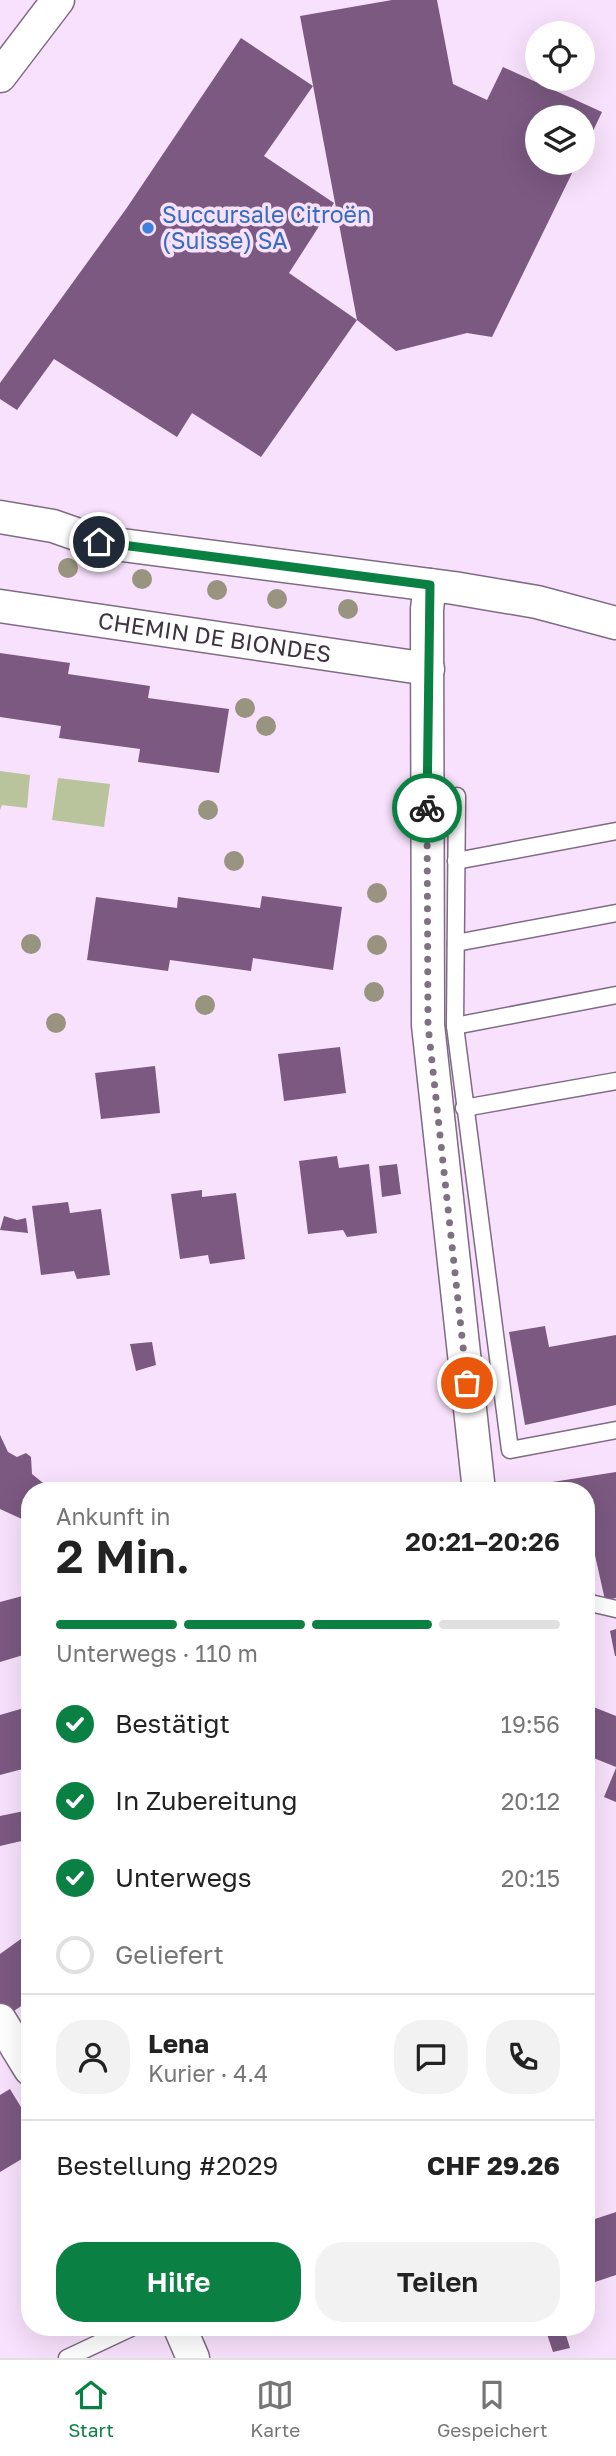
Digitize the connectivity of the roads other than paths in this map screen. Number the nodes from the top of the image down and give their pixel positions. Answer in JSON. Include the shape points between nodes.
{"nodes":[{"id":1,"x":58,"y":0,"type":"edge"},
{"id":2,"x":0,"y":76,"type":"edge"},
{"id":3,"x":0,"y":517,"type":"edge"},
{"id":4,"x":430,"y":585,"type":"junction"},
{"id":5,"x":0,"y":606,"type":"edge"},
{"id":6,"x":616,"y":623,"type":"edge"},
{"id":7,"x":428,"y":670,"type":"junction"},
{"id":8,"x":457,"y":796,"type":"dead end"},
{"id":9,"x":616,"y":831,"type":"edge"},
{"id":10,"x":456,"y":861,"type":"junction"},
{"id":11,"x":616,"y":913,"type":"edge"},
{"id":12,"x":456,"y":943,"type":"junction"},
{"id":13,"x":616,"y":995,"type":"edge"},
{"id":14,"x":455,"y":1026,"type":"junction"},
{"id":15,"x":616,"y":1080,"type":"edge"},
{"id":16,"x":464,"y":1108,"type":"junction"},
{"id":17,"x":616,"y":1430,"type":"edge"},
{"id":18,"x":510,"y":1450,"type":"junction"},
{"id":19,"x":475,"y":1457,"type":"junction"},
{"id":20,"x":478,"y":1482,"type":"edge"},
{"id":21,"x":595,"y":1604,"type":"edge"},
{"id":22,"x":616,"y":1609,"type":"edge"},
{"id":23,"x":0,"y":2020,"type":"edge"},
{"id":24,"x":17,"y":2062,"type":"edge"},
{"id":25,"x":114,"y":2336,"type":"edge"},
{"id":26,"x":184,"y":2336,"type":"edge"},
{"id":27,"x":66,"y":2358,"type":"edge"},
{"id":28,"x":194,"y":2358,"type":"edge"}],
"edges":[{"from":1,"to":2,"type":"street"},
{"from":3,"to":4,"type":"street","via":[[53,526],[99,542]]},
{"from":4,"to":6,"type":"street","via":[[537,602]]},
{"from":4,"to":7,"type":"street"},
{"from":5,"to":7,"type":"street","name":"CHEMIN DE BIONDES"},
{"from":7,"to":19,"type":"street","via":[[428,1025]]},
{"from":8,"to":10,"type":"lane"},
{"from":9,"to":10,"type":"lane"},
{"from":10,"to":12,"type":"lane"},
{"from":11,"to":12,"type":"lane"},
{"from":12,"to":14,"type":"lane"},
{"from":13,"to":14,"type":"lane"},
{"from":14,"to":16,"type":"lane"},
{"from":15,"to":16,"type":"lane"},
{"from":16,"to":18,"type":"lane"},
{"from":17,"to":18,"type":"lane"},
{"from":18,"to":19,"type":"lane"},
{"from":19,"to":20,"type":"street"},
{"from":21,"to":22,"type":"lane"},
{"from":23,"to":24,"type":"street"},
{"from":25,"to":27,"type":"lane"},
{"from":26,"to":28,"type":"street"}]}
